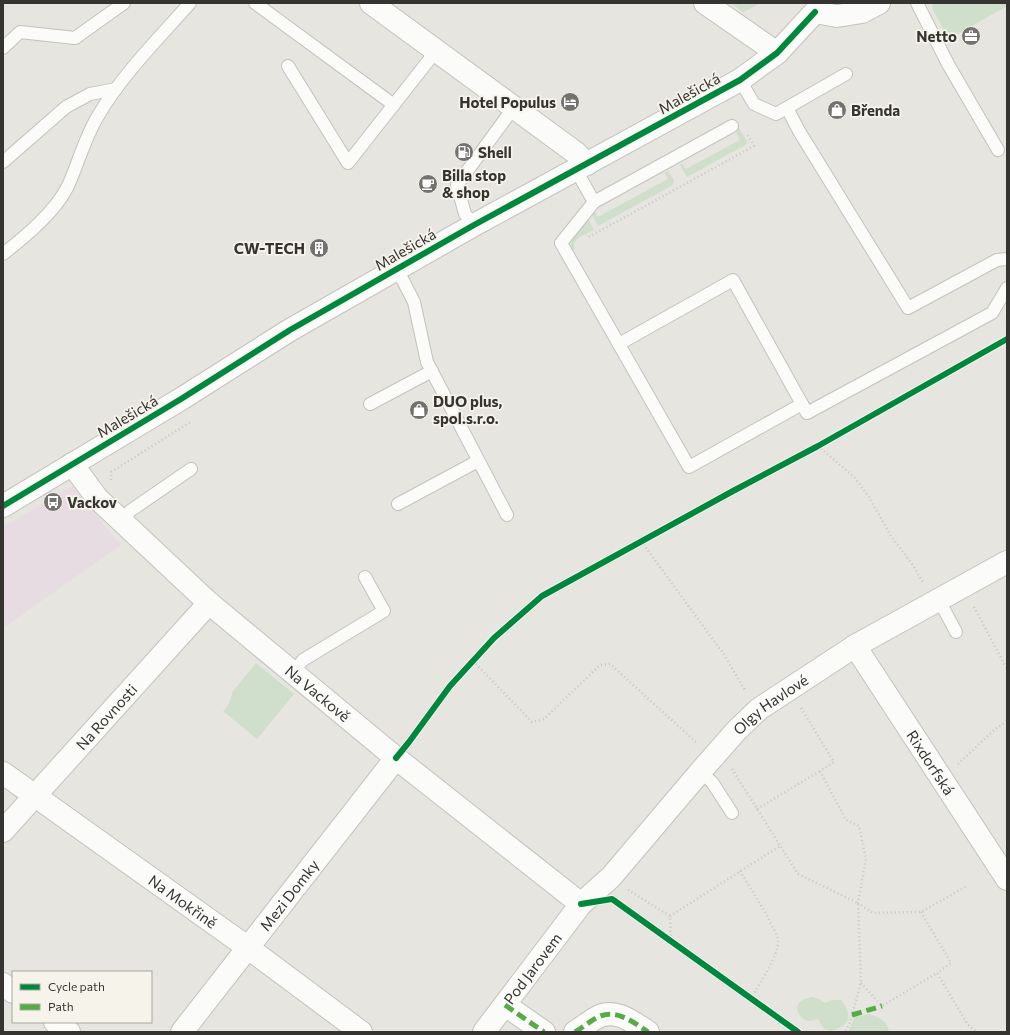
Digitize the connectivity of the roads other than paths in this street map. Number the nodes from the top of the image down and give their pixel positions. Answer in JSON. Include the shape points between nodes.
{"nodes":[{"id":1,"x":124,"y":3,"type":"edge"},
{"id":2,"x":190,"y":3,"type":"edge"},
{"id":3,"x":255,"y":3,"type":"edge"},
{"id":4,"x":371,"y":3,"type":"edge"},
{"id":5,"x":706,"y":3,"type":"edge"},
{"id":6,"x":880,"y":3,"type":"edge"},
{"id":7,"x":917,"y":3,"type":"edge"},
{"id":8,"x":811,"y":7,"type":"edge"},
{"id":9,"x":3,"y":48,"type":"edge"},
{"id":10,"x":436,"y":50,"type":"junction"},
{"id":11,"x":777,"y":53,"type":"junction"},
{"id":12,"x":288,"y":66,"type":"dead end"},
{"id":13,"x":846,"y":74,"type":"dead end"},
{"id":14,"x":740,"y":80,"type":"junction"},
{"id":15,"x":116,"y":88,"type":"junction"},
{"id":16,"x":394,"y":105,"type":"junction"},
{"id":17,"x":514,"y":107,"type":"junction"},
{"id":18,"x":787,"y":108,"type":"junction"},
{"id":19,"x":732,"y":126,"type":"dead end"},
{"id":20,"x":998,"y":150,"type":"dead end"},
{"id":21,"x":3,"y":162,"type":"edge"},
{"id":22,"x":581,"y":167,"type":"junction"},
{"id":23,"x":594,"y":202,"type":"junction"},
{"id":24,"x":474,"y":225,"type":"junction"},
{"id":25,"x":3,"y":254,"type":"edge"},
{"id":26,"x":1007,"y":259,"type":"edge"},
{"id":27,"x":397,"y":269,"type":"junction"},
{"id":28,"x":1007,"y":288,"type":"edge"},
{"id":29,"x":619,"y":344,"type":"junction"},
{"id":30,"x":432,"y":371,"type":"junction"},
{"id":31,"x":370,"y":404,"type":"dead end"},
{"id":32,"x":802,"y":404,"type":"junction"},
{"id":33,"x":478,"y":461,"type":"junction"},
{"id":34,"x":72,"y":464,"type":"junction"},
{"id":35,"x":191,"y":469,"type":"dead end"},
{"id":36,"x":398,"y":504,"type":"dead end"},
{"id":37,"x":3,"y":506,"type":"edge"},
{"id":38,"x":507,"y":516,"type":"dead end"},
{"id":39,"x":123,"y":522,"type":"junction"},
{"id":40,"x":1007,"y":562,"type":"edge"},
{"id":41,"x":365,"y":578,"type":"dead end"},
{"id":42,"x":933,"y":595,"type":"junction"},
{"id":43,"x":209,"y":603,"type":"junction"},
{"id":44,"x":956,"y":632,"type":"dead end"},
{"id":45,"x":856,"y":646,"type":"junction"},
{"id":46,"x":293,"y":672,"type":"junction"},
{"id":47,"x":396,"y":758,"type":"junction"},
{"id":48,"x":700,"y":772,"type":"junction"},
{"id":49,"x":3,"y":773,"type":"edge"},
{"id":50,"x":34,"y":796,"type":"junction"},
{"id":51,"x":732,"y":813,"type":"dead end"},
{"id":52,"x":3,"y":831,"type":"edge"},
{"id":53,"x":1007,"y":879,"type":"edge"},
{"id":54,"x":580,"y":904,"type":"junction"},
{"id":55,"x":247,"y":947,"type":"junction"},
{"id":56,"x":3,"y":984,"type":"edge"},
{"id":57,"x":12,"y":991,"type":"edge"},
{"id":58,"x":505,"y":1005,"type":"junction"},
{"id":59,"x":56,"y":1023,"type":"edge"},
{"id":60,"x":69,"y":1032,"type":"edge"},
{"id":61,"x":182,"y":1032,"type":"edge"},
{"id":62,"x":361,"y":1032,"type":"edge"},
{"id":63,"x":484,"y":1032,"type":"edge"},
{"id":64,"x":544,"y":1032,"type":"edge"},
{"id":65,"x":575,"y":1032,"type":"edge"},
{"id":66,"x":648,"y":1032,"type":"edge"}],
"edges":[{"from":1,"to":9,"type":"lane","via":[[75,38],[20,32]]},
{"from":2,"to":15,"type":"lane"},
{"from":3,"to":16,"type":"lane"},
{"from":4,"to":10,"type":"street"},
{"from":5,"to":11,"type":"street"},
{"from":6,"to":8,"type":"street","name":"Malešická","via":[[862,12],[837,16]]},
{"from":7,"to":20,"type":"lane","via":[[948,64]]},
{"from":8,"to":11,"type":"street","name":"Malešická"},
{"from":10,"to":16,"type":"lane"},
{"from":10,"to":17,"type":"street"},
{"from":11,"to":14,"type":"street","name":"Malešická"},
{"from":12,"to":16,"type":"lane","via":[[348,163]]},
{"from":13,"to":18,"type":"lane"},
{"from":14,"to":18,"type":"lane","via":[[754,104],[776,114]]},
{"from":14,"to":22,"type":"street","name":"Malešická"},
{"from":15,"to":21,"type":"lane","via":[[90,94],[66,107]]},
{"from":15,"to":25,"type":"lane","via":[[97,117],[67,187],[52,209]]},
{"from":17,"to":22,"type":"street","via":[[576,153]]},
{"from":17,"to":24,"type":"lane","via":[[457,185],[465,214]]},
{"from":18,"to":26,"type":"lane","via":[[799,132],[908,308],[997,260]]},
{"from":19,"to":23,"type":"lane"},
{"from":22,"to":23,"type":"lane"},
{"from":22,"to":24,"type":"street","name":"Malešická"},
{"from":23,"to":29,"type":"lane","via":[[561,243]]},
{"from":24,"to":27,"type":"street","name":"Malešická"},
{"from":27,"to":30,"type":"lane","via":[[414,302],[427,362]]},
{"from":27,"to":34,"type":"street","name":"Malešická","via":[[290,330]]},
{"from":28,"to":32,"type":"lane","via":[[992,313],[808,413]]},
{"from":29,"to":32,"type":"lane","via":[[688,467]]},
{"from":29,"to":32,"type":"lane","via":[[733,280]]},
{"from":30,"to":31,"type":"lane"},
{"from":30,"to":33,"type":"lane"},
{"from":33,"to":36,"type":"lane"},
{"from":33,"to":38,"type":"lane"},
{"from":34,"to":37,"type":"street","name":"Malešická"},
{"from":34,"to":39,"type":"street","name":"Na Vackově","via":[[97,498]]},
{"from":35,"to":39,"type":"lane","via":[[130,511]]},
{"from":39,"to":43,"type":"street","name":"Na Vackově"},
{"from":40,"to":42,"type":"street","name":"Olgy Havlové"},
{"from":41,"to":46,"type":"lane","via":[[384,611],[303,660]]},
{"from":42,"to":44,"type":"lane"},
{"from":42,"to":45,"type":"street","name":"Olgy Havlové"},
{"from":43,"to":46,"type":"street","name":"Na Vackově"},
{"from":43,"to":50,"type":"street","name":"Na Rovnosti"},
{"from":45,"to":48,"type":"street","name":"Olgy Havlové","via":[[759,709]]},
{"from":45,"to":53,"type":"street","name":"Rixdorfská"},
{"from":46,"to":47,"type":"street","name":"Na Vackově"},
{"from":47,"to":54,"type":"street","name":"Na Vackově"},
{"from":47,"to":55,"type":"street","name":"Mezi Domky"},
{"from":48,"to":51,"type":"lane","via":[[712,782]]},
{"from":48,"to":54,"type":"street","name":"Olgy Havlové","via":[[611,877]]},
{"from":49,"to":50,"type":"street","name":"Na Mokřině"},
{"from":50,"to":52,"type":"street","name":"Na Rovnosti"},
{"from":50,"to":55,"type":"street","name":"Na Mokřině"},
{"from":54,"to":58,"type":"street","name":"Pod Jarovem"},
{"from":55,"to":61,"type":"street","name":"Mezi Domky"},
{"from":55,"to":62,"type":"street","name":"Na Mokřině"},
{"from":56,"to":57,"type":"street"},
{"from":58,"to":63,"type":"street","name":"Pod Jarovem"},
{"from":58,"to":64,"type":"street"},
{"from":59,"to":60,"type":"street"},
{"from":65,"to":66,"type":"street","via":[[597,1017],[615,1015],[629,1019]]}]}
